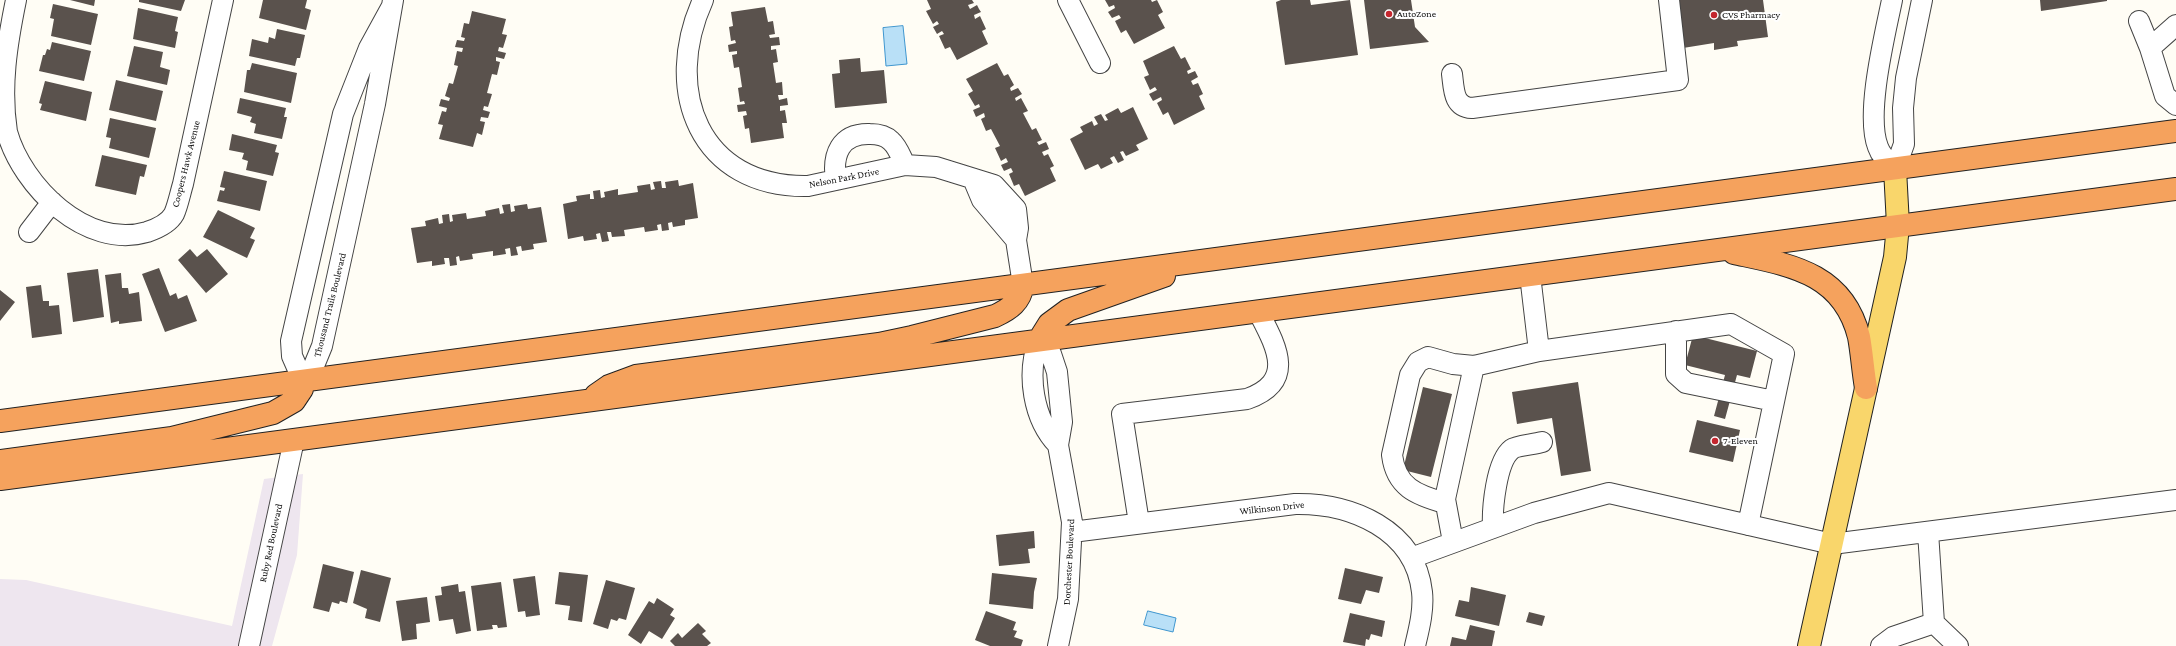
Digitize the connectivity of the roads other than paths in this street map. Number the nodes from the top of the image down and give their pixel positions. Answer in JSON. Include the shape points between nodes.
{"nodes":[{"id":1,"x":16,"y":0,"type":"edge"},
{"id":2,"x":223,"y":0,"type":"edge"},
{"id":3,"x":703,"y":0,"type":"edge"},
{"id":4,"x":1068,"y":0,"type":"edge"},
{"id":5,"x":1669,"y":0,"type":"edge"},
{"id":6,"x":1892,"y":0,"type":"edge"},
{"id":7,"x":1922,"y":0,"type":"edge"},
{"id":8,"x":392,"y":3,"type":"edge"},
{"id":9,"x":2139,"y":21,"type":"dead end"},
{"id":10,"x":2176,"y":25,"type":"edge"},
{"id":11,"x":2150,"y":48,"type":"junction"},
{"id":12,"x":1100,"y":63,"type":"dead end"},
{"id":13,"x":1452,"y":74,"type":"dead end"},
{"id":14,"x":2176,"y":105,"type":"edge"},
{"id":15,"x":2176,"y":131,"type":"edge"},
{"id":16,"x":905,"y":165,"type":"junction"},
{"id":17,"x":1895,"y":169,"type":"junction"},
{"id":18,"x":836,"y":180,"type":"junction"},
{"id":19,"x":2176,"y":189,"type":"edge"},
{"id":20,"x":52,"y":202,"type":"junction"},
{"id":21,"x":1898,"y":225,"type":"junction"},
{"id":22,"x":28,"y":232,"type":"dead end"},
{"id":23,"x":315,"y":235,"type":"junction"},
{"id":24,"x":345,"y":242,"type":"junction"},
{"id":25,"x":1719,"y":250,"type":"junction"},
{"id":26,"x":1205,"y":262,"type":"junction"},
{"id":27,"x":1530,"y":275,"type":"junction"},
{"id":28,"x":1023,"y":285,"type":"junction"},
{"id":29,"x":1258,"y":311,"type":"junction"},
{"id":30,"x":1676,"y":332,"type":"junction"},
{"id":31,"x":1040,"y":340,"type":"junction"},
{"id":32,"x":1539,"y":351,"type":"junction"},
{"id":33,"x":1474,"y":366,"type":"junction"},
{"id":34,"x":303,"y":381,"type":"junction"},
{"id":35,"x":1866,"y":388,"type":"junction"},
{"id":36,"x":590,"y":400,"type":"junction"},
{"id":37,"x":1774,"y":401,"type":"junction"},
{"id":38,"x":0,"y":421,"type":"edge"},
{"id":39,"x":294,"y":440,"type":"junction"},
{"id":40,"x":1542,"y":442,"type":"dead end"},
{"id":41,"x":0,"y":461,"type":"edge"},
{"id":42,"x":0,"y":479,"type":"edge"},
{"id":43,"x":2176,"y":500,"type":"edge"},
{"id":44,"x":1445,"y":503,"type":"junction"},
{"id":45,"x":1139,"y":523,"type":"junction"},
{"id":46,"x":1748,"y":525,"type":"junction"},
{"id":47,"x":1492,"y":528,"type":"junction"},
{"id":48,"x":1072,"y":532,"type":"junction"},
{"id":49,"x":1928,"y":532,"type":"junction"},
{"id":50,"x":1453,"y":542,"type":"junction"},
{"id":51,"x":1832,"y":544,"type":"junction"},
{"id":52,"x":1411,"y":558,"type":"junction"},
{"id":53,"x":1934,"y":623,"type":"junction"},
{"id":54,"x":249,"y":646,"type":"edge"},
{"id":55,"x":1058,"y":646,"type":"edge"},
{"id":56,"x":1415,"y":646,"type":"edge"},
{"id":57,"x":1809,"y":646,"type":"edge"},
{"id":58,"x":1881,"y":646,"type":"edge"},
{"id":59,"x":1958,"y":646,"type":"edge"}],
"edges":[{"from":1,"to":20,"type":"street","name":"Coopers Hawk Avenue","via":[[0,86],[3,116],[11,146],[25,172]]},
{"from":2,"to":20,"type":"street","name":"Coopers Hawk Avenue","via":[[183,184],[174,214],[167,222],[153,230],[118,235],[87,225]]},
{"from":3,"to":18,"type":"street","name":"Nelson Park Drive","via":[[691,32],[686,82],[693,116],[706,140],[726,161],[763,181],[808,186]]},
{"from":4,"to":12,"type":"street"},
{"from":5,"to":13,"type":"street","via":[[1678,80],[1472,108],[1464,107],[1458,102]]},
{"from":6,"to":17,"type":"street","via":[[1878,71],[1874,135],[1884,158]]},
{"from":7,"to":17,"type":"street","via":[[1906,78],[1903,108],[1904,144]]},
{"from":8,"to":23,"type":"street","name":"Thousand Trails Boulevard","via":[[349,95]]},
{"from":8,"to":24,"type":"street","name":"Thousand Trails Boulevard","via":[[377,97]]},
{"from":9,"to":11,"type":"street"},
{"from":10,"to":11,"type":"street"},
{"from":11,"to":14,"type":"street","via":[[2165,96]]},
{"from":15,"to":17,"type":"highway"},
{"from":16,"to":18,"type":"street","name":"Nelson Park Drive"},
{"from":16,"to":18,"type":"street","via":[[891,140],[876,134],[862,134],[849,138],[836,154]]},
{"from":16,"to":28,"type":"street","name":"Nelson Park Drive","via":[[936,168],[994,185],[1016,209],[1016,240]]},
{"from":17,"to":21,"type":"main road"},
{"from":17,"to":26,"type":"highway"},
{"from":19,"to":21,"type":"highway"},
{"from":20,"to":22,"type":"street"},
{"from":21,"to":25,"type":"highway"},
{"from":21,"to":35,"type":"main road","via":[[1895,257]]},
{"from":23,"to":24,"type":"street","name":"Thousand Trails Boulevard"},
{"from":23,"to":34,"type":"street","name":"Thousand Trails Boulevard","via":[[291,341],[292,356]]},
{"from":24,"to":34,"type":"street","name":"Thousand Trails Boulevard","via":[[320,355]]},
{"from":25,"to":27,"type":"highway"},
{"from":25,"to":35,"type":"highway","via":[[1789,265],[1819,278],[1836,292],[1850,310],[1859,337]]},
{"from":26,"to":28,"type":"highway"},
{"from":26,"to":31,"type":"highway","via":[[1068,310],[1049,324]]},
{"from":27,"to":29,"type":"highway"},
{"from":27,"to":32,"type":"street"},
{"from":28,"to":34,"type":"highway"},
{"from":28,"to":36,"type":"highway","via":[[1022,293],[1013,306],[995,316],[896,341],[636,376],[609,386]]},
{"from":29,"to":31,"type":"highway"},
{"from":29,"to":45,"type":"street","via":[[1276,349],[1279,365],[1274,381],[1261,394],[1247,399],[1122,414]]},
{"from":30,"to":32,"type":"street"},
{"from":30,"to":37,"type":"street","via":[[1676,374],[1686,383]]},
{"from":30,"to":37,"type":"street","via":[[1731,324],[1784,354]]},
{"from":31,"to":36,"type":"highway"},
{"from":31,"to":48,"type":"street","name":"Dorchester Boulevard","via":[[1051,354],[1057,372],[1062,422],[1058,445],[1071,513]]},
{"from":32,"to":33,"type":"street"},
{"from":33,"to":44,"type":"street"},
{"from":33,"to":44,"type":"street","via":[[1428,358],[1418,362],[1410,375],[1392,455],[1394,467],[1402,483],[1430,499]]},
{"from":34,"to":38,"type":"highway"},
{"from":34,"to":41,"type":"highway","via":[[294,402],[273,413],[172,438]]},
{"from":35,"to":51,"type":"main road"},
{"from":36,"to":39,"type":"highway"},
{"from":37,"to":46,"type":"street"},
{"from":39,"to":42,"type":"highway"},
{"from":39,"to":54,"type":"street","name":"Ruby Red Boulevard"},
{"from":40,"to":47,"type":"street","via":[[1514,448],[1505,456],[1498,477]]},
{"from":43,"to":49,"type":"street"},
{"from":44,"to":50,"type":"street"},
{"from":45,"to":48,"type":"street","name":"Wilkinson Drive"},
{"from":45,"to":52,"type":"street","name":"Wilkinson Drive","via":[[1295,504],[1318,505],[1352,512],[1373,521],[1399,541]]},
{"from":46,"to":47,"type":"street","via":[[1609,493],[1534,512]]},
{"from":46,"to":51,"type":"street"},
{"from":47,"to":50,"type":"street"},
{"from":48,"to":55,"type":"street","name":"Dorchester Boulevard","via":[[1068,599]]},
{"from":49,"to":51,"type":"street"},
{"from":49,"to":53,"type":"street"},
{"from":50,"to":52,"type":"street"},
{"from":51,"to":57,"type":"main road"},
{"from":52,"to":56,"type":"street","name":"Wilkinson Drive","via":[[1419,575],[1422,593]]},
{"from":53,"to":58,"type":"street","via":[[1893,637]]},
{"from":53,"to":59,"type":"street"}]}
